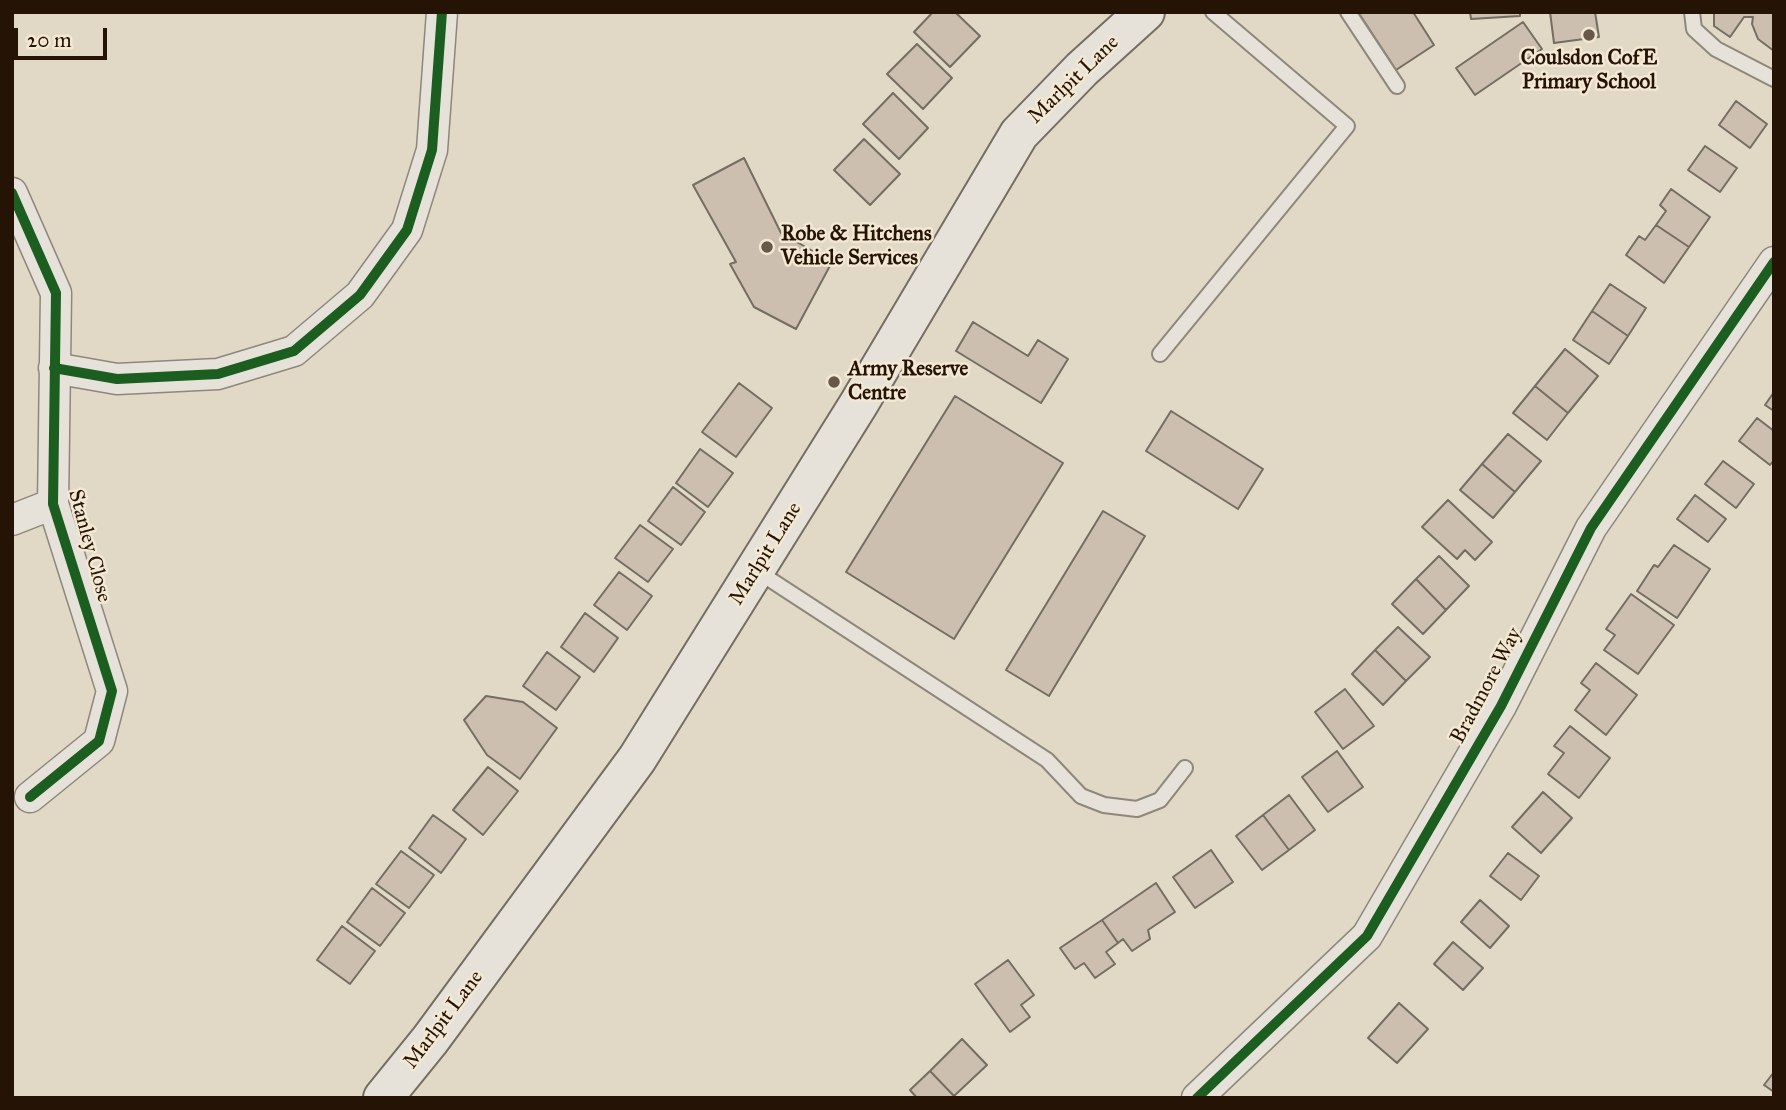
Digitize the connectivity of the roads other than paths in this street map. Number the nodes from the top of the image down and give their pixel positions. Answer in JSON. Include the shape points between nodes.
{"nodes":[{"id":1,"x":442,"y":12,"type":"edge"},
{"id":2,"x":1146,"y":12,"type":"edge"},
{"id":3,"x":1213,"y":12,"type":"edge"},
{"id":4,"x":1348,"y":12,"type":"edge"},
{"id":5,"x":1692,"y":12,"type":"edge"},
{"id":6,"x":1774,"y":79,"type":"edge"},
{"id":7,"x":1397,"y":86,"type":"dead end"},
{"id":8,"x":15,"y":206,"type":"edge"},
{"id":9,"x":1774,"y":262,"type":"edge"},
{"id":10,"x":1160,"y":354,"type":"dead end"},
{"id":11,"x":54,"y":368,"type":"junction"},
{"id":12,"x":53,"y":503,"type":"junction"},
{"id":13,"x":12,"y":520,"type":"edge"},
{"id":14,"x":755,"y":570,"type":"junction"},
{"id":15,"x":1185,"y":768,"type":"dead end"},
{"id":16,"x":30,"y":797,"type":"dead end"},
{"id":17,"x":383,"y":1098,"type":"edge"},
{"id":18,"x":1197,"y":1098,"type":"edge"}],
"edges":[{"from":1,"to":11,"type":"street","via":[[432,150],[407,230],[360,295],[294,351],[218,374],[117,379]]},
{"from":2,"to":14,"type":"main road","name":"Marlpit Lane","via":[[1019,134]]},
{"from":3,"to":10,"type":"lane","via":[[1347,126]]},
{"from":4,"to":7,"type":"lane"},
{"from":5,"to":6,"type":"lane","via":[[1694,29],[1717,49]]},
{"from":8,"to":11,"type":"street","name":"Stanley Close","via":[[56,293]]},
{"from":9,"to":18,"type":"street","name":"Bradmore Way","via":[[1591,528],[1500,706],[1367,936]]},
{"from":11,"to":12,"type":"street","name":"Stanley Close"},
{"from":12,"to":13,"type":"street"},
{"from":12,"to":16,"type":"street","name":"Stanley Close","via":[[112,691],[99,741]]},
{"from":14,"to":15,"type":"lane","via":[[1047,760],[1081,796],[1104,805],[1137,809],[1160,800]]},
{"from":14,"to":17,"type":"main road","name":"Marlpit Lane","via":[[637,759]]}]}
